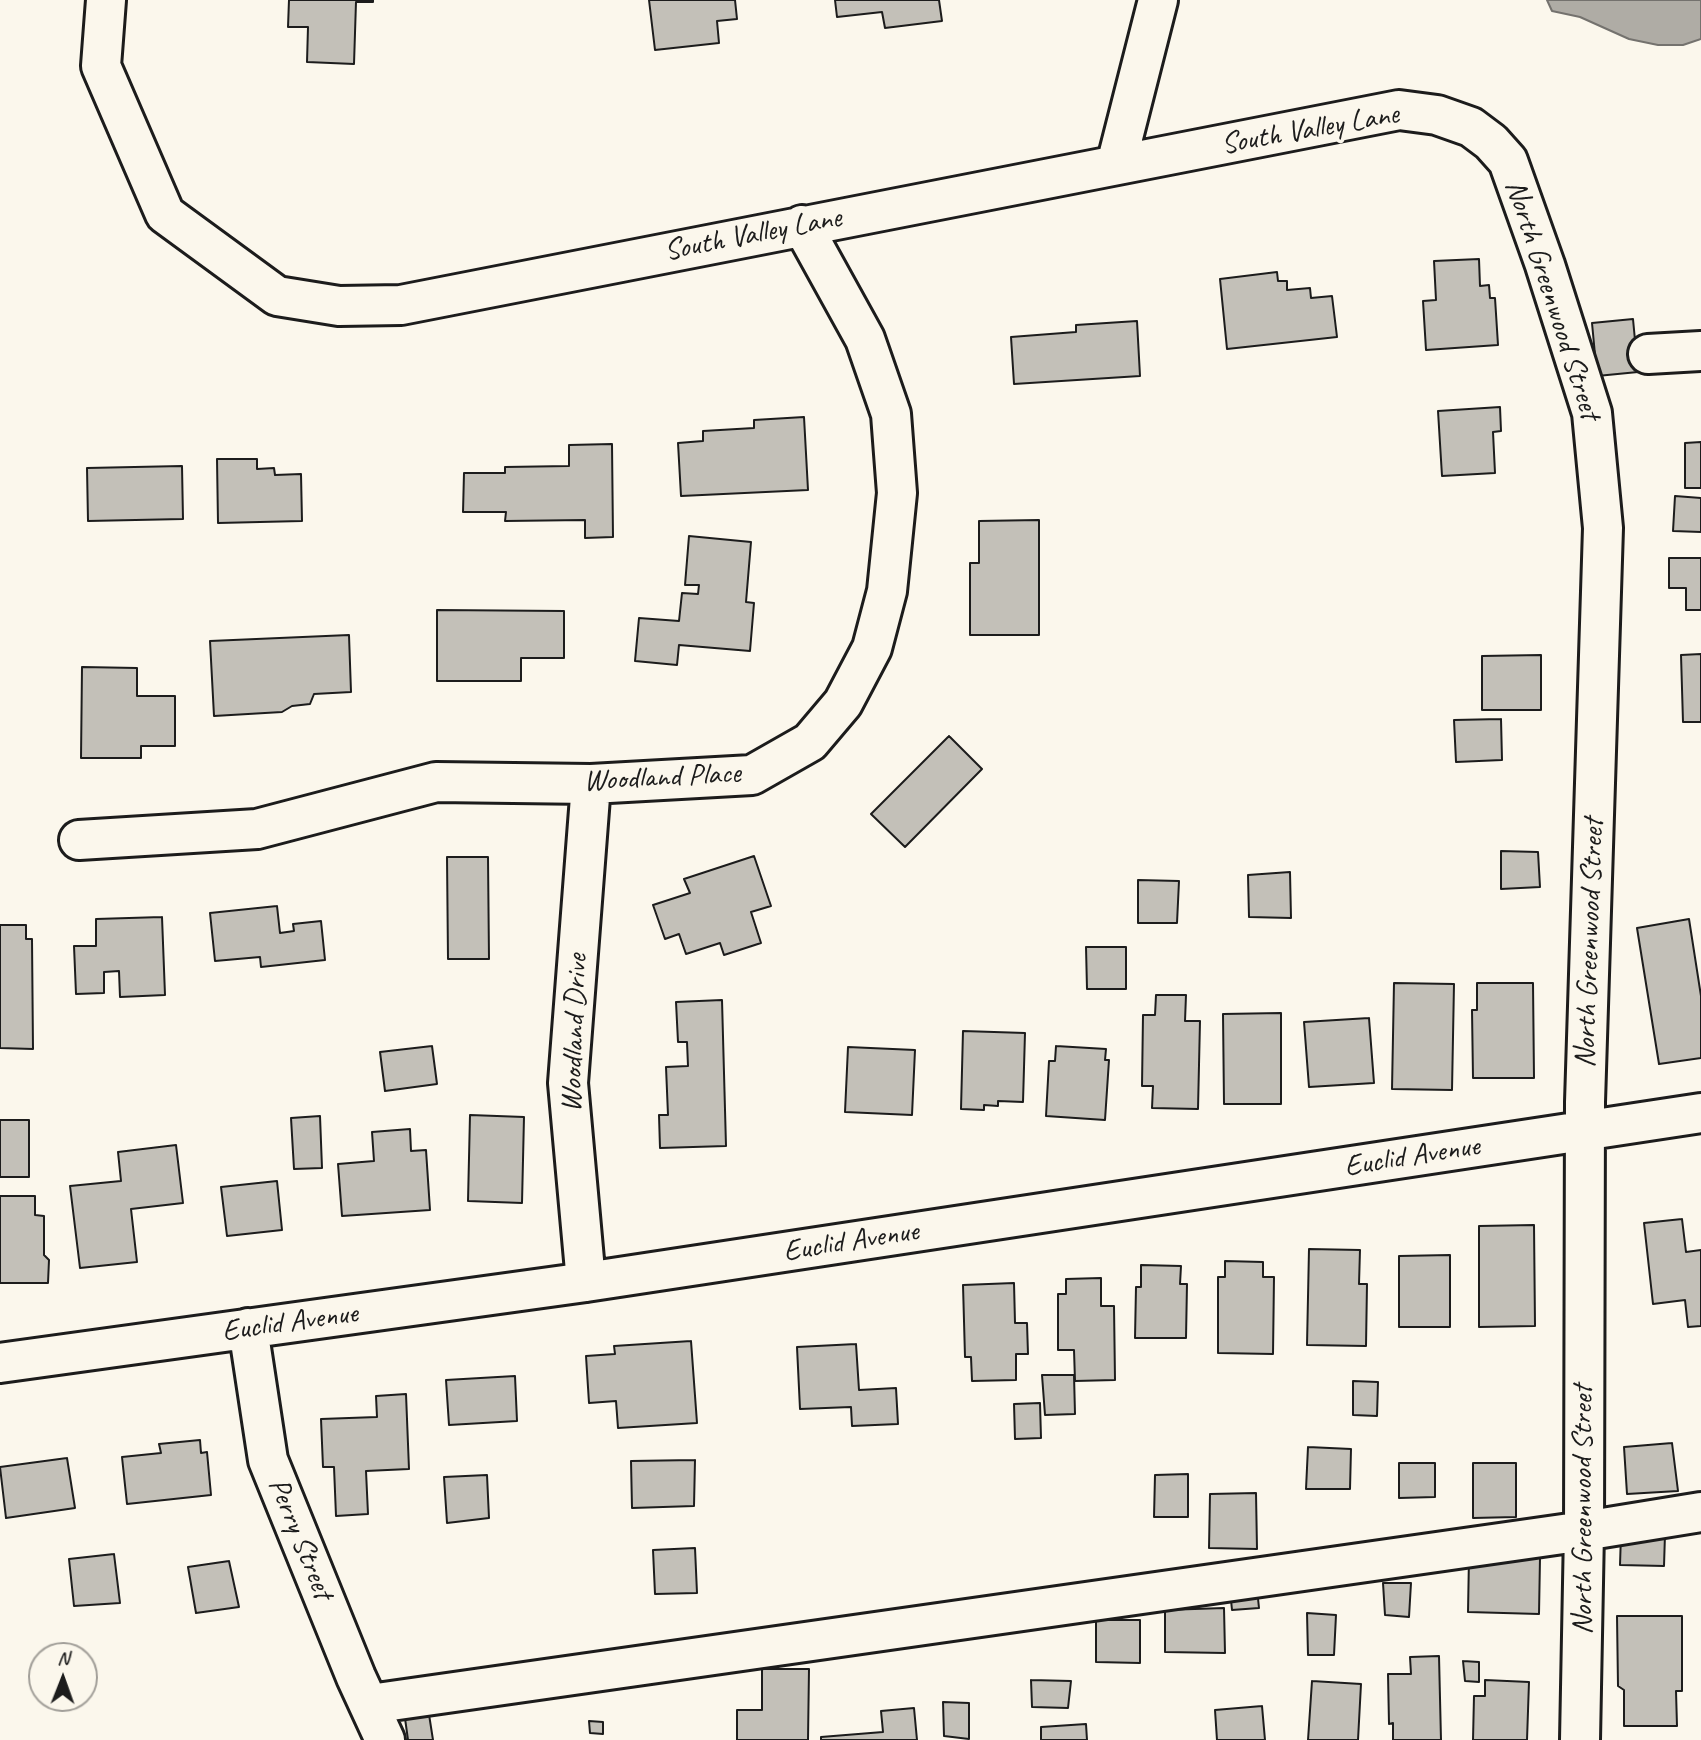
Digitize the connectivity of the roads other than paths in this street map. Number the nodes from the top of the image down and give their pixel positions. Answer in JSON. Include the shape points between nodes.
{"nodes":[{"id":1,"x":106,"y":0,"type":"edge"},
{"id":2,"x":1158,"y":0,"type":"edge"},
{"id":3,"x":1508,"y":161,"type":"joint"},
{"id":4,"x":1116,"y":165,"type":"junction"},
{"id":5,"x":802,"y":225,"type":"junction"},
{"id":6,"x":1701,"y":351,"type":"edge"},
{"id":7,"x":1648,"y":354,"type":"dead end"},
{"id":8,"x":590,"y":784,"type":"junction"},
{"id":9,"x":79,"y":840,"type":"dead end"},
{"id":10,"x":1701,"y":1113,"type":"edge"},
{"id":11,"x":1584,"y":1131,"type":"junction"},
{"id":12,"x":586,"y":1282,"type":"junction"},
{"id":13,"x":248,"y":1328,"type":"junction"},
{"id":14,"x":0,"y":1363,"type":"edge"},
{"id":15,"x":1701,"y":1512,"type":"edge"},
{"id":16,"x":1584,"y":1531,"type":"junction"},
{"id":17,"x":370,"y":1704,"type":"junction"},
{"id":18,"x":385,"y":1740,"type":"edge"},
{"id":19,"x":1580,"y":1740,"type":"edge"}],
"edges":[{"from":1,"to":5,"type":"street","name":"South Valley Lane","via":[[102,66],[165,214],[277,296],[339,306],[401,305]]},
{"from":2,"to":4,"type":"street"},
{"from":3,"to":4,"type":"street","name":"South Valley Lane","via":[[1471,127],[1437,115],[1399,110]]},
{"from":3,"to":11,"type":"street","name":"North Greenwood Street","via":[[1592,413],[1604,528]]},
{"from":4,"to":5,"type":"street","name":"South Valley Lane"},
{"from":5,"to":8,"type":"street","name":"Woodland Place","via":[[865,339],[891,414],[897,493],[887,591],[872,648],[843,703],[810,742],[752,775]]},
{"from":6,"to":7,"type":"street"},
{"from":8,"to":9,"type":"street","name":"Woodland Place","via":[[436,782],[257,829]]},
{"from":8,"to":12,"type":"street","name":"Woodland Drive","via":[[568,1083]]},
{"from":10,"to":11,"type":"street","name":"Euclid Avenue"},
{"from":11,"to":12,"type":"street","name":"Euclid Avenue"},
{"from":11,"to":16,"type":"street","name":"North Greenwood Street"},
{"from":12,"to":13,"type":"street","name":"Euclid Avenue"},
{"from":13,"to":14,"type":"street","name":"Euclid Avenue"},
{"from":13,"to":17,"type":"street","name":"Perry Street","via":[[268,1460]]},
{"from":15,"to":16,"type":"street"},
{"from":16,"to":17,"type":"street"},
{"from":16,"to":19,"type":"street","name":"North Greenwood Street"},
{"from":17,"to":18,"type":"street","name":"Perry Street"}]}
